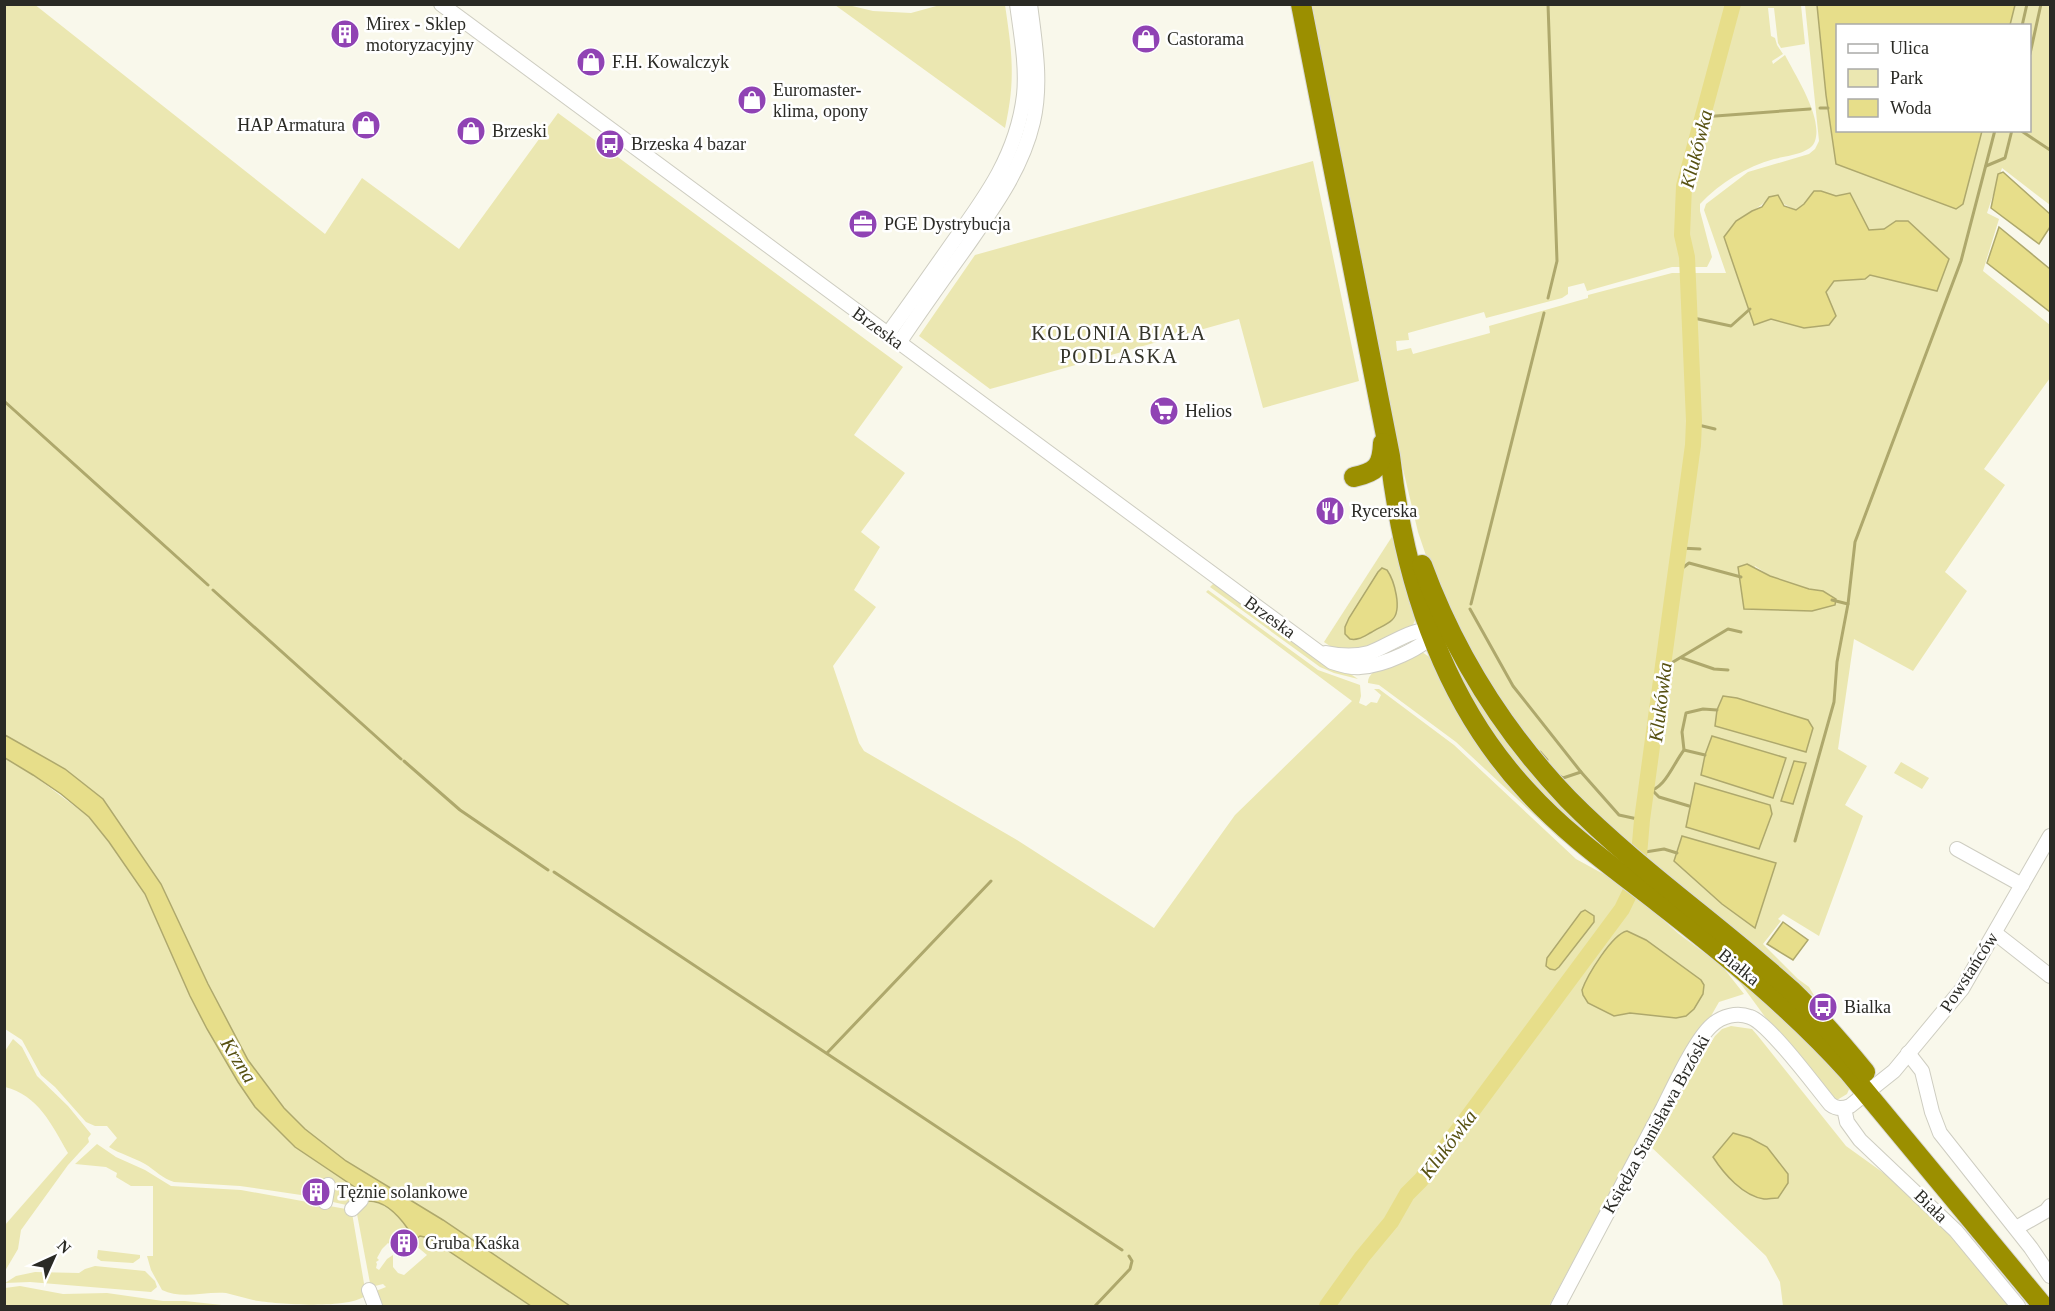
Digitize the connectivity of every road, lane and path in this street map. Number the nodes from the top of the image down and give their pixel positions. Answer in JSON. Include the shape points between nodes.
{"nodes":[{"id":1,"x":441,"y":4,"type":"edge"},
{"id":2,"x":1017,"y":4,"type":"edge"},
{"id":3,"x":1030,"y":4,"type":"edge"},
{"id":4,"x":1300,"y":4,"type":"edge"},
{"id":5,"x":1013,"y":160,"type":"junction"},
{"id":6,"x":887,"y":334,"type":"junction"},
{"id":7,"x":899,"y":343,"type":"junction"},
{"id":8,"x":1384,"y":426,"type":"junction"},
{"id":9,"x":1354,"y":477,"type":"dead end"},
{"id":10,"x":1435,"y":628,"type":"junction"},
{"id":11,"x":2050,"y":836,"type":"edge"},
{"id":12,"x":1957,"y":849,"type":"dead end"},
{"id":13,"x":2022,"y":885,"type":"junction"},
{"id":14,"x":1661,"y":894,"type":"junction"},
{"id":15,"x":1995,"y":933,"type":"junction"},
{"id":16,"x":2050,"y":976,"type":"edge"},
{"id":17,"x":1908,"y":1053,"type":"junction"},
{"id":18,"x":1871,"y":1089,"type":"junction"},
{"id":19,"x":1844,"y":1108,"type":"junction"},
{"id":20,"x":328,"y":1185,"type":"dead end"},
{"id":21,"x":325,"y":1202,"type":"dead end"},
{"id":22,"x":2050,"y":1206,"type":"edge"},
{"id":23,"x":2016,"y":1228,"type":"junction"},
{"id":24,"x":2050,"y":1276,"type":"edge"},
{"id":25,"x":369,"y":1290,"type":"dead end"},
{"id":26,"x":2050,"y":1303,"type":"edge"},
{"id":27,"x":375,"y":1306,"type":"edge"},
{"id":28,"x":1558,"y":1306,"type":"edge"},
{"id":29,"x":2018,"y":1306,"type":"edge"},
{"id":30,"x":2043,"y":1306,"type":"edge"}],
"edges":[{"from":1,"to":6,"type":"street","name":"Brzeska"},
{"from":2,"to":5,"type":"street","via":[[1024,93]]},
{"from":3,"to":5,"type":"street","via":[[1038,64],[1037,92],[1033,121]]},
{"from":4,"to":8,"type":"highway"},
{"from":5,"to":6,"type":"street"},
{"from":5,"to":7,"type":"street","via":[[1008,185]]},
{"from":6,"to":7,"type":"street","name":"Brzeska"},
{"from":7,"to":10,"type":"street","name":"Brzeska","via":[[1317,651],[1361,655]]},
{"from":8,"to":9,"type":"highway","via":[[1381,461],[1371,472]]},
{"from":8,"to":10,"type":"highway","via":[[1410,562]]},
{"from":10,"to":14,"type":"highway","name":"Białka","via":[[1454,640],[1526,750]]},
{"from":10,"to":14,"type":"highway","name":"Białka","via":[[1463,704],[1498,757],[1543,808],[1580,841],[1614,868]]},
{"from":11,"to":13,"type":"street","name":"Powstańców"},
{"from":12,"to":13,"type":"street"},
{"from":13,"to":15,"type":"street","name":"Powstańców"},
{"from":14,"to":18,"type":"highway","name":"Białka","via":[[1791,991],[1827,1026]]},
{"from":15,"to":16,"type":"street"},
{"from":15,"to":17,"type":"street","name":"Powstańców","via":[[1962,989]]},
{"from":17,"to":18,"type":"street","name":"Powstańców","via":[[1890,1066]]},
{"from":17,"to":23,"type":"street","via":[[1922,1071],[1940,1133]]},
{"from":18,"to":19,"type":"street"},
{"from":18,"to":26,"type":"highway","name":"Białka"},
{"from":18,"to":30,"type":"highway","name":"Białka"},
{"from":19,"to":28,"type":"street","name":"Księdza Stanisława Brzóski","via":[[1830,1104],[1758,1021],[1739,1015],[1717,1021],[1706,1030],[1685,1066]]},
{"from":19,"to":29,"type":"street","name":"Biała","via":[[1847,1122],[1860,1140],[1956,1231]]},
{"from":20,"to":21,"type":"street"},
{"from":22,"to":23,"type":"street"},
{"from":23,"to":24,"type":"street"},
{"from":25,"to":27,"type":"street"}]}
